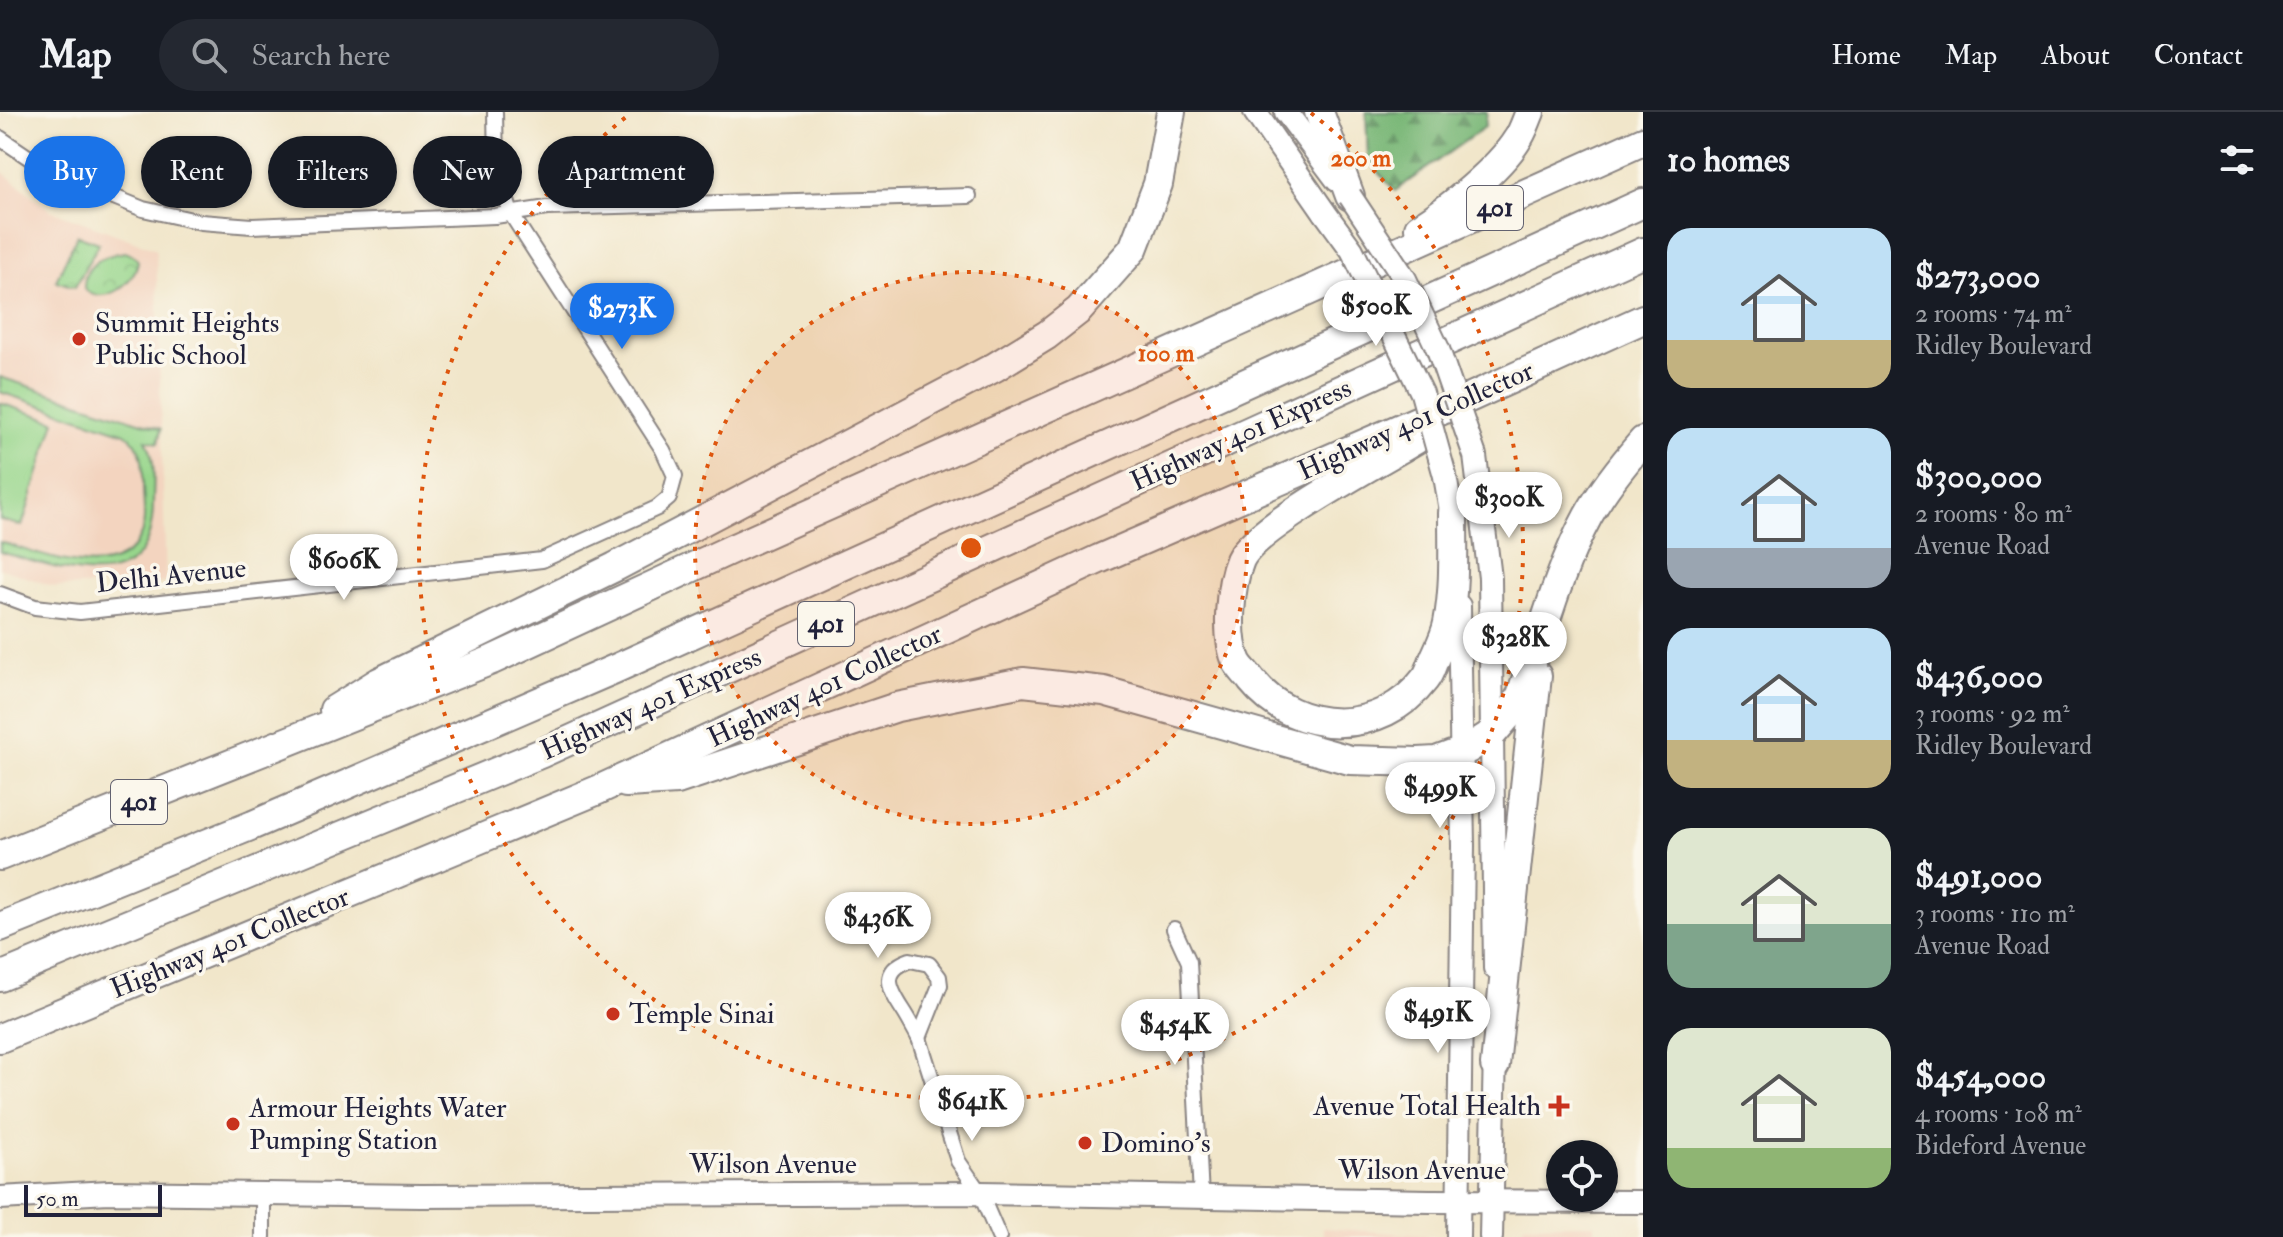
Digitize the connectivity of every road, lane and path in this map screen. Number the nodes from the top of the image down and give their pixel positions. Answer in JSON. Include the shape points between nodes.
{"nodes":[{"id":1,"x":495,"y":112,"type":"edge"},
{"id":2,"x":1171,"y":112,"type":"edge"},
{"id":3,"x":1255,"y":112,"type":"edge"},
{"id":4,"x":1286,"y":112,"type":"edge"},
{"id":5,"x":1319,"y":112,"type":"edge"},
{"id":6,"x":1530,"y":112,"type":"edge"},
{"id":7,"x":0,"y":138,"type":"edge"},
{"id":8,"x":1643,"y":141,"type":"edge"},
{"id":9,"x":969,"y":196,"type":"dead end"},
{"id":10,"x":1350,"y":196,"type":"junction"},
{"id":11,"x":1643,"y":203,"type":"edge"},
{"id":12,"x":511,"y":214,"type":"junction"},
{"id":13,"x":1643,"y":252,"type":"edge"},
{"id":14,"x":1346,"y":275,"type":"junction"},
{"id":15,"x":1643,"y":319,"type":"edge"},
{"id":16,"x":1449,"y":407,"type":"junction"},
{"id":17,"x":1643,"y":441,"type":"edge"},
{"id":18,"x":1453,"y":513,"type":"junction"},
{"id":19,"x":0,"y":594,"type":"edge"},
{"id":20,"x":1542,"y":636,"type":"junction"},
{"id":21,"x":1493,"y":733,"type":"junction"},
{"id":22,"x":278,"y":747,"type":"junction"},
{"id":23,"x":1460,"y":752,"type":"junction"},
{"id":24,"x":613,"y":783,"type":"junction"},
{"id":25,"x":0,"y":856,"type":"edge"},
{"id":26,"x":0,"y":927,"type":"edge"},
{"id":27,"x":1174,"y":929,"type":"dead end"},
{"id":28,"x":0,"y":977,"type":"edge"},
{"id":29,"x":0,"y":1038,"type":"edge"},
{"id":30,"x":919,"y":1038,"type":"junction"},
{"id":31,"x":1495,"y":1065,"type":"junction"},
{"id":32,"x":980,"y":1193,"type":"junction"},
{"id":33,"x":263,"y":1194,"type":"junction"},
{"id":34,"x":1201,"y":1197,"type":"junction"},
{"id":35,"x":0,"y":1198,"type":"edge"},
{"id":36,"x":1458,"y":1202,"type":"junction"},
{"id":37,"x":1492,"y":1202,"type":"junction"},
{"id":38,"x":1643,"y":1202,"type":"edge"},
{"id":39,"x":263,"y":1237,"type":"edge"},
{"id":40,"x":999,"y":1237,"type":"edge"},
{"id":41,"x":1458,"y":1237,"type":"edge"},
{"id":42,"x":1491,"y":1237,"type":"edge"}],
"edges":[{"from":1,"to":12,"type":"street","via":[[496,164]]},
{"from":2,"to":22,"type":"highway","via":[[1158,184],[1133,249],[1079,310],[1047,335],[615,567],[379,682]]},
{"from":3,"to":18,"type":"main road","bridge":true,"via":[[1352,250],[1422,393]]},
{"from":4,"to":10,"type":"main road"},
{"from":5,"to":10,"type":"highway"},
{"from":6,"to":14,"type":"highway","via":[[1517,141],[1442,214]]},
{"from":7,"to":12,"type":"street","via":[[70,179],[143,209],[201,222],[252,226]]},
{"from":8,"to":14,"type":"highway","number":"401"},
{"from":9,"to":12,"type":"street","via":[[562,207]]},
{"from":10,"to":21,"type":"main road","bridge":true,"via":[[1405,279],[1438,349],[1475,456],[1490,578]]},
{"from":11,"to":26,"type":"highway","name":"Highway 401 Express","number":"401","via":[[631,663]]},
{"from":12,"to":19,"type":"street","name":"Delhi Avenue","via":[[663,450],[675,476],[669,498],[657,508],[542,560],[80,612],[35,607]]},
{"from":13,"to":28,"type":"highway","name":"Highway 401 Express","number":"401","via":[[542,753]]},
{"from":14,"to":22,"type":"highway","number":"401","via":[[492,660]]},
{"from":15,"to":16,"type":"highway","name":"Highway 401 Collector","number":"401"},
{"from":16,"to":18,"type":"highway","via":[[1415,440],[1278,522],[1241,558],[1231,600],[1236,661],[1266,699],[1302,718],[1337,725],[1374,717],[1404,702],[1426,679],[1448,626]]},
{"from":16,"to":24,"type":"highway","name":"Highway 401 Collector","number":"401","via":[[1099,559]]},
{"from":17,"to":20,"type":"highway","via":[[1589,515]]},
{"from":18,"to":23,"type":"main road"},
{"from":20,"to":21,"type":"highway","via":[[1521,695]]},
{"from":20,"to":31,"type":"highway"},
{"from":21,"to":23,"type":"highway"},
{"from":21,"to":31,"type":"main road"},
{"from":22,"to":25,"type":"highway","number":"401"},
{"from":23,"to":24,"type":"highway","via":[[1436,761],[1350,760],[1104,691],[1023,682],[897,707],[677,780]]},
{"from":23,"to":36,"type":"main road"},
{"from":24,"to":29,"type":"highway","name":"Highway 401 Collector","number":"401"},
{"from":27,"to":34,"type":"street","via":[[1189,962]]},
{"from":30,"to":30,"type":"street","via":[[940,985],[929,964],[910,960],[892,974],[890,989]]},
{"from":30,"to":32,"type":"street","via":[[958,1161]]},
{"from":31,"to":37,"type":"main road"},
{"from":32,"to":33,"type":"main road","name":"Wilson Avenue"},
{"from":32,"to":34,"type":"main road","name":"Wilson Avenue"},
{"from":32,"to":40,"type":"street"},
{"from":33,"to":35,"type":"main road","name":"Wilson Avenue","via":[[109,1192]]},
{"from":33,"to":39,"type":"street"},
{"from":34,"to":36,"type":"main road","name":"Wilson Avenue"},
{"from":36,"to":37,"type":"main road","name":"Wilson Avenue"},
{"from":36,"to":41,"type":"main road"},
{"from":37,"to":38,"type":"main road","name":"Wilson Avenue"},
{"from":37,"to":42,"type":"main road"}]}
